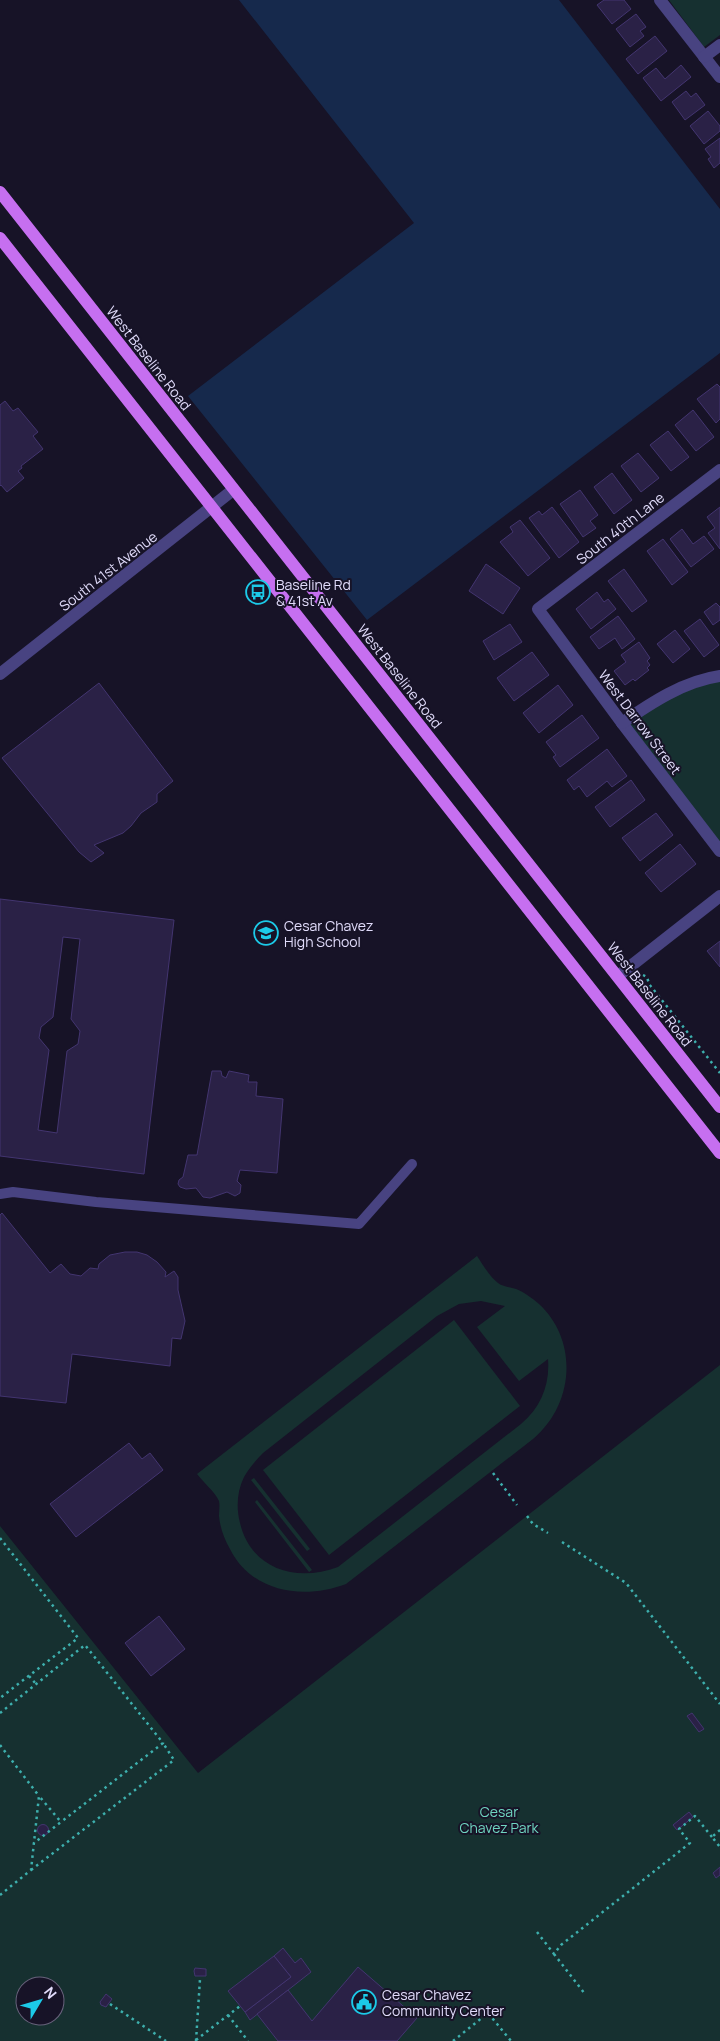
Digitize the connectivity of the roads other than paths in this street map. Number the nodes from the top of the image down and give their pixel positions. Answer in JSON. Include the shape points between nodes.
{"nodes":[{"id":1,"x":660,"y":0,"type":"edge"},
{"id":2,"x":720,"y":45,"type":"edge"},
{"id":3,"x":704,"y":57,"type":"junction"},
{"id":4,"x":720,"y":77,"type":"edge"},
{"id":5,"x":0,"y":192,"type":"edge"},
{"id":6,"x":0,"y":238,"type":"edge"},
{"id":7,"x":720,"y":470,"type":"edge"},
{"id":8,"x":233,"y":490,"type":"junction"},
{"id":9,"x":213,"y":506,"type":"junction"},
{"id":10,"x":538,"y":610,"type":"joint"},
{"id":11,"x":0,"y":674,"type":"edge"},
{"id":12,"x":720,"y":676,"type":"edge"},
{"id":13,"x":622,"y":723,"type":"junction"},
{"id":14,"x":720,"y":851,"type":"edge"},
{"id":15,"x":720,"y":896,"type":"edge"},
{"id":16,"x":618,"y":976,"type":"junction"},
{"id":17,"x":720,"y":1107,"type":"edge"},
{"id":18,"x":720,"y":1153,"type":"edge"},
{"id":19,"x":412,"y":1164,"type":"dead end"},
{"id":20,"x":0,"y":1194,"type":"edge"}],
"edges":[{"from":1,"to":3,"type":"street"},
{"from":2,"to":3,"type":"street"},
{"from":3,"to":4,"type":"street"},
{"from":5,"to":8,"type":"main road","name":"West Baseline Road"},
{"from":6,"to":9,"type":"main road"},
{"from":7,"to":10,"type":"street","name":"South 40th Lane"},
{"from":8,"to":9,"type":"street","name":"South 41st Avenue"},
{"from":8,"to":16,"type":"main road","name":"West Baseline Road"},
{"from":9,"to":11,"type":"street","name":"South 41st Avenue"},
{"from":9,"to":18,"type":"main road"},
{"from":10,"to":13,"type":"street","name":"West Darrow Street"},
{"from":12,"to":13,"type":"street","via":[[706,678],[658,699]]},
{"from":13,"to":14,"type":"street","name":"West Darrow Street"},
{"from":15,"to":16,"type":"street"},
{"from":16,"to":17,"type":"main road","name":"West Baseline Road"},
{"from":19,"to":20,"type":"street","via":[[359,1224],[13,1192]]}]}
